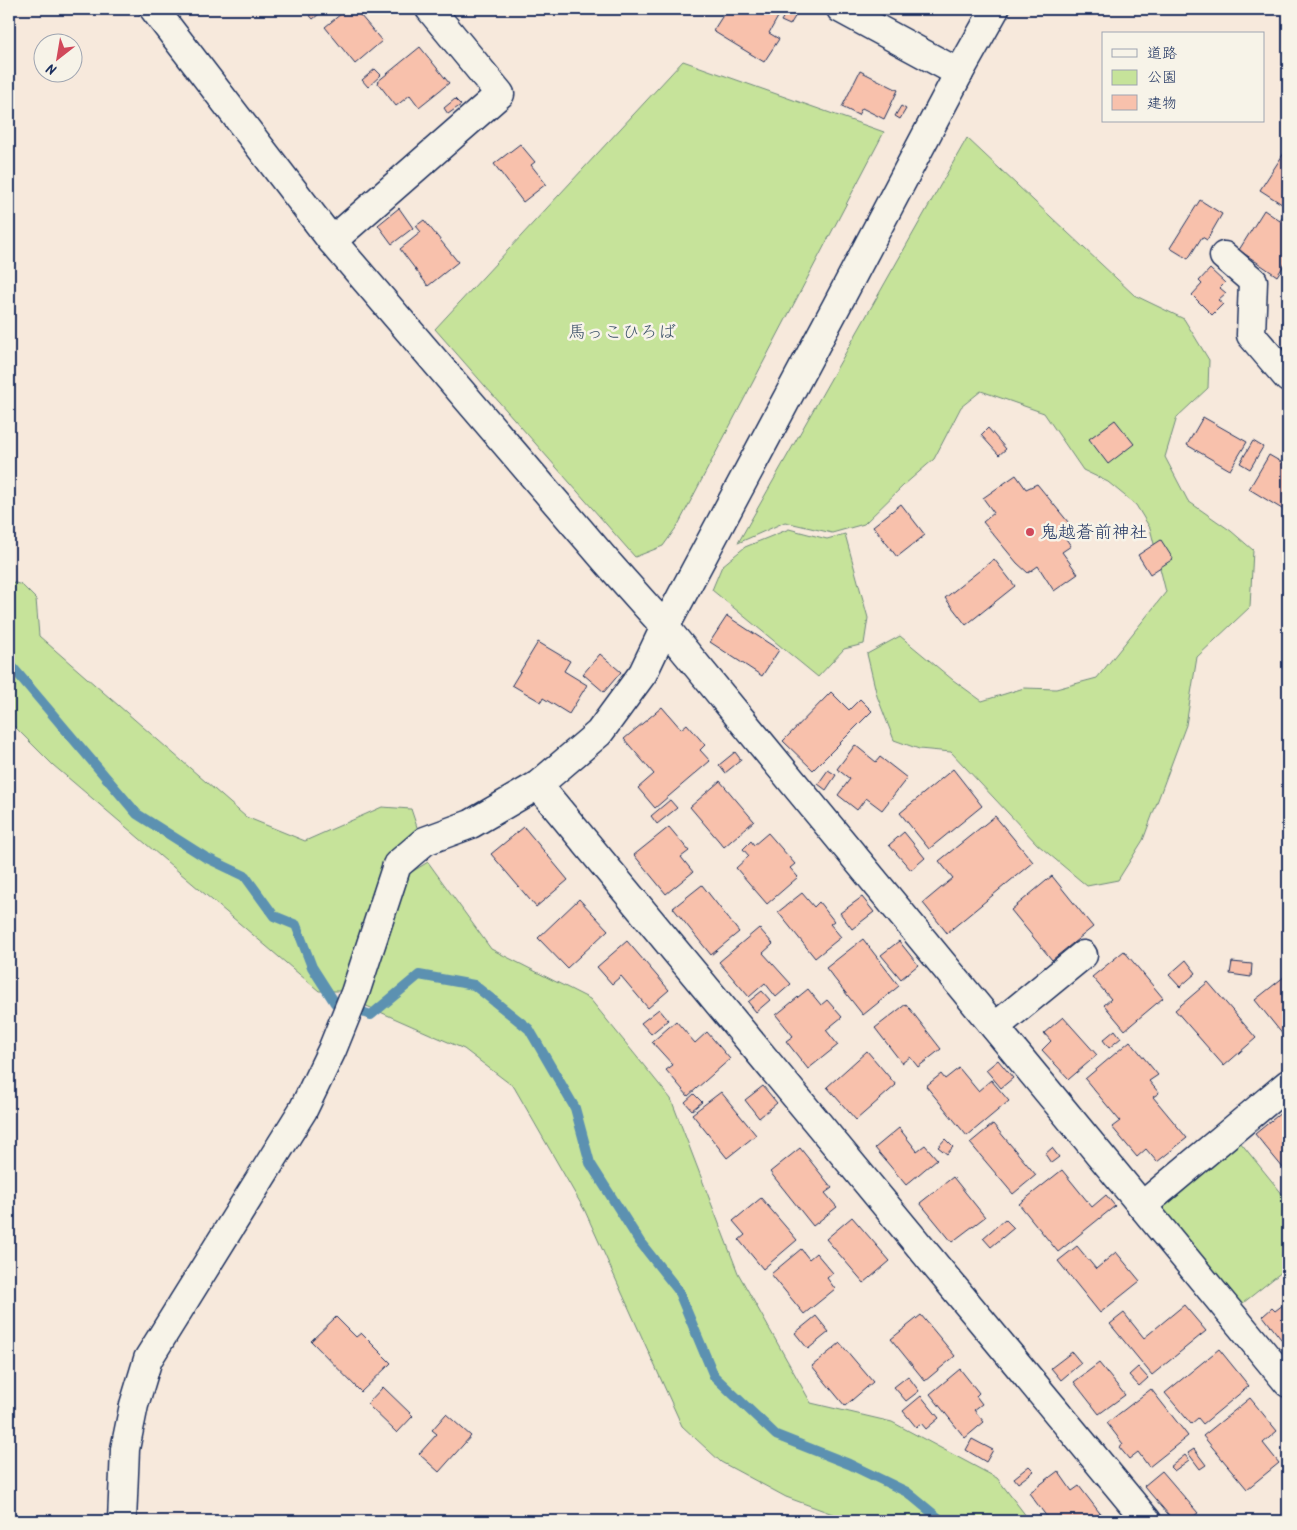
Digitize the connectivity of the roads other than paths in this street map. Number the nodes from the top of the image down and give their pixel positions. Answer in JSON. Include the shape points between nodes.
{"nodes":[{"id":1,"x":154,"y":9,"type":"edge"},
{"id":2,"x":430,"y":9,"type":"edge"},
{"id":3,"x":841,"y":9,"type":"edge"},
{"id":4,"x":995,"y":9,"type":"edge"},
{"id":5,"x":959,"y":73,"type":"junction"},
{"id":6,"x":332,"y":241,"type":"junction"},
{"id":7,"x":1224,"y":256,"type":"dead end"},
{"id":8,"x":1288,"y":378,"type":"edge"},
{"id":9,"x":665,"y":627,"type":"junction"},
{"id":10,"x":538,"y":785,"type":"junction"},
{"id":11,"x":1083,"y":955,"type":"dead end"},
{"id":12,"x":996,"y":1027,"type":"junction"},
{"id":13,"x":1288,"y":1084,"type":"edge"},
{"id":14,"x":1142,"y":1206,"type":"junction"},
{"id":15,"x":1288,"y":1383,"type":"edge"},
{"id":16,"x":122,"y":1521,"type":"edge"},
{"id":17,"x":1147,"y":1521,"type":"edge"}],
"edges":[{"from":1,"to":6,"type":"street"},
{"from":2,"to":6,"type":"street","via":[[500,94]]},
{"from":3,"to":5,"type":"street"},
{"from":4,"to":5,"type":"street"},
{"from":5,"to":9,"type":"street"},
{"from":6,"to":9,"type":"street"},
{"from":7,"to":8,"type":"street","via":[[1254,281],[1250,335]]},
{"from":9,"to":10,"type":"street","via":[[643,673],[599,733]]},
{"from":9,"to":12,"type":"street"},
{"from":10,"to":16,"type":"street","via":[[471,824],[425,841],[397,865],[355,992],[303,1110],[148,1359],[125,1450]]},
{"from":10,"to":17,"type":"street"},
{"from":11,"to":12,"type":"street"},
{"from":12,"to":14,"type":"street"},
{"from":13,"to":14,"type":"street"},
{"from":14,"to":15,"type":"street"}]}
